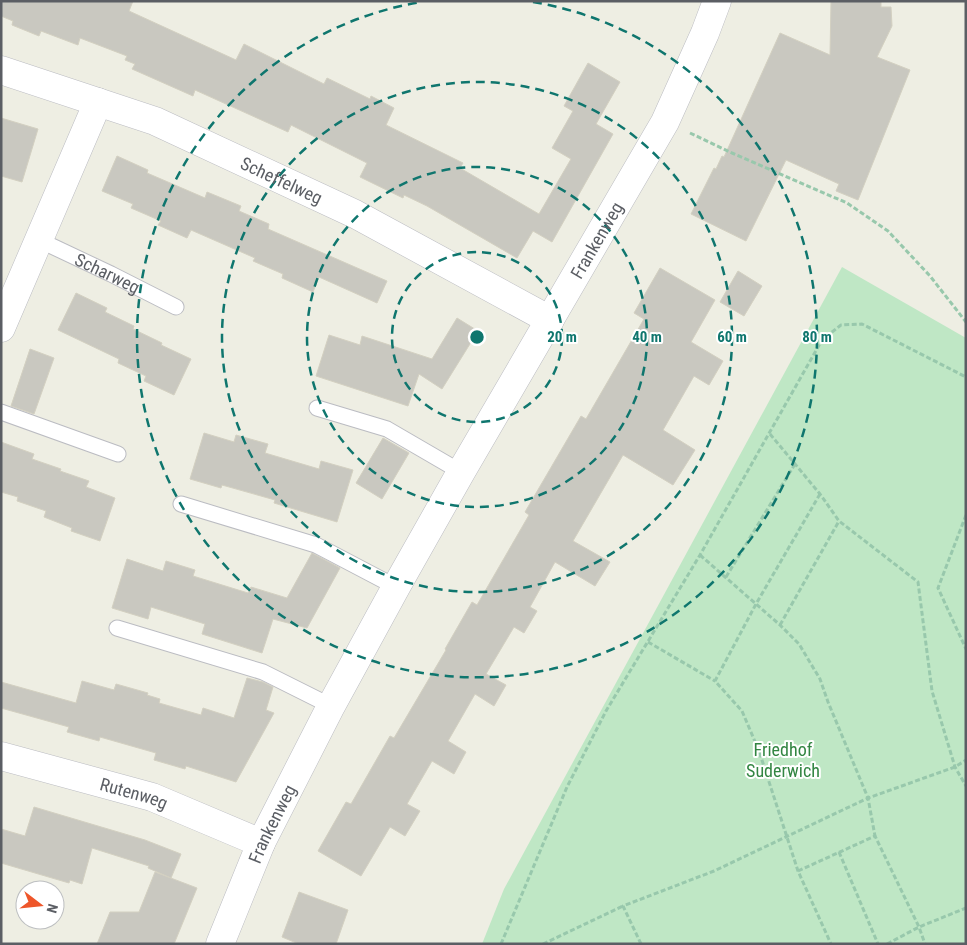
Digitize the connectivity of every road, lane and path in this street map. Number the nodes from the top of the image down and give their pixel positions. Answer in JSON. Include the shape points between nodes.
{"nodes":[{"id":1,"x":717,"y":1,"type":"edge"},
{"id":2,"x":1,"y":70,"type":"edge"},
{"id":3,"x":98,"y":102,"type":"junction"},
{"id":4,"x":665,"y":122,"type":"junction"},
{"id":5,"x":39,"y":240,"type":"junction"},
{"id":6,"x":176,"y":307,"type":"dead end"},
{"id":7,"x":550,"y":320,"type":"junction"},
{"id":8,"x":966,"y":322,"type":"edge"},
{"id":9,"x":1,"y":328,"type":"edge"},
{"id":10,"x":966,"y":377,"type":"edge"},
{"id":11,"x":317,"y":408,"type":"dead end"},
{"id":12,"x":1,"y":412,"type":"edge"},
{"id":13,"x":770,"y":434,"type":"junction"},
{"id":14,"x":118,"y":454,"type":"dead end"},
{"id":15,"x":795,"y":464,"type":"junction"},
{"id":16,"x":461,"y":472,"type":"junction"},
{"id":17,"x":820,"y":494,"type":"junction"},
{"id":18,"x":181,"y":504,"type":"dead end"},
{"id":19,"x":966,"y":515,"type":"edge"},
{"id":20,"x":839,"y":521,"type":"junction"},
{"id":21,"x":700,"y":555,"type":"junction"},
{"id":22,"x":726,"y":577,"type":"junction"},
{"id":23,"x":396,"y":587,"type":"junction"},
{"id":24,"x":756,"y":604,"type":"junction"},
{"id":25,"x":780,"y":625,"type":"junction"},
{"id":26,"x":117,"y":628,"type":"dead end"},
{"id":27,"x":648,"y":642,"type":"junction"},
{"id":28,"x":966,"y":649,"type":"edge"},
{"id":29,"x":715,"y":681,"type":"junction"},
{"id":30,"x":331,"y":706,"type":"junction"},
{"id":31,"x":1,"y":756,"type":"edge"},
{"id":32,"x":966,"y":760,"type":"edge"},
{"id":33,"x":955,"y":767,"type":"junction"},
{"id":34,"x":966,"y":786,"type":"edge"},
{"id":35,"x":868,"y":798,"type":"junction"},
{"id":36,"x":787,"y":836,"type":"junction"},
{"id":37,"x":875,"y":836,"type":"junction"},
{"id":38,"x":261,"y":842,"type":"junction"},
{"id":39,"x":839,"y":852,"type":"junction"},
{"id":40,"x":798,"y":871,"type":"junction"},
{"id":41,"x":623,"y":906,"type":"junction"},
{"id":42,"x":966,"y":908,"type":"edge"},
{"id":43,"x":919,"y":927,"type":"junction"},
{"id":44,"x":220,"y":944,"type":"edge"},
{"id":45,"x":501,"y":944,"type":"edge"},
{"id":46,"x":543,"y":944,"type":"edge"},
{"id":47,"x":641,"y":944,"type":"edge"},
{"id":48,"x":831,"y":944,"type":"edge"},
{"id":49,"x":878,"y":944,"type":"edge"},
{"id":50,"x":887,"y":944,"type":"edge"},
{"id":51,"x":925,"y":944,"type":"edge"}],
"edges":[{"from":1,"to":4,"type":"street","name":"Frankenweg"},
{"from":2,"to":3,"type":"street","name":"Scheffelweg"},
{"from":3,"to":5,"type":"street"},
{"from":3,"to":7,"type":"street","name":"Scheffelweg","via":[[155,121],[355,214]]},
{"from":4,"to":7,"type":"street","name":"Frankenweg"},
{"from":4,"to":8,"type":"path","via":[[847,203],[888,230]]},
{"from":5,"to":6,"type":"lane","name":"Scharweg"},
{"from":5,"to":9,"type":"street"},
{"from":7,"to":16,"type":"street","name":"Frankenweg"},
{"from":10,"to":13,"type":"path","via":[[862,324],[841,326],[822,340]]},
{"from":11,"to":16,"type":"lane","via":[[388,429]]},
{"from":12,"to":14,"type":"lane"},
{"from":13,"to":15,"type":"path"},
{"from":13,"to":21,"type":"path"},
{"from":15,"to":17,"type":"path"},
{"from":15,"to":22,"type":"path"},
{"from":16,"to":23,"type":"street","name":"Frankenweg"},
{"from":17,"to":20,"type":"path"},
{"from":17,"to":24,"type":"path"},
{"from":18,"to":23,"type":"lane","via":[[316,545]]},
{"from":19,"to":28,"type":"path","via":[[938,588]]},
{"from":20,"to":25,"type":"path"},
{"from":20,"to":33,"type":"path","via":[[918,582],[932,691]]},
{"from":21,"to":22,"type":"path"},
{"from":21,"to":27,"type":"path"},
{"from":22,"to":24,"type":"path"},
{"from":23,"to":30,"type":"street","name":"Frankenweg"},
{"from":24,"to":25,"type":"path"},
{"from":24,"to":29,"type":"path"},
{"from":25,"to":35,"type":"path","via":[[799,644],[820,679]]},
{"from":26,"to":30,"type":"lane","via":[[263,672]]},
{"from":27,"to":29,"type":"path"},
{"from":27,"to":45,"type":"path","via":[[606,711],[567,787]]},
{"from":29,"to":36,"type":"path","via":[[742,711]]},
{"from":30,"to":38,"type":"street","name":"Frankenweg"},
{"from":31,"to":38,"type":"street","name":"Rutenweg","via":[[152,796]]},
{"from":32,"to":33,"type":"path"},
{"from":33,"to":34,"type":"path"},
{"from":33,"to":35,"type":"path"},
{"from":35,"to":36,"type":"path"},
{"from":35,"to":37,"type":"path"},
{"from":36,"to":40,"type":"path"},
{"from":36,"to":41,"type":"path","via":[[714,871]]},
{"from":37,"to":39,"type":"path"},
{"from":37,"to":43,"type":"path"},
{"from":38,"to":44,"type":"street","name":"Frankenweg"},
{"from":39,"to":40,"type":"path"},
{"from":39,"to":49,"type":"path"},
{"from":40,"to":48,"type":"path"},
{"from":41,"to":46,"type":"path"},
{"from":41,"to":47,"type":"path"},
{"from":42,"to":43,"type":"path"},
{"from":43,"to":50,"type":"path"},
{"from":43,"to":51,"type":"path"}]}
